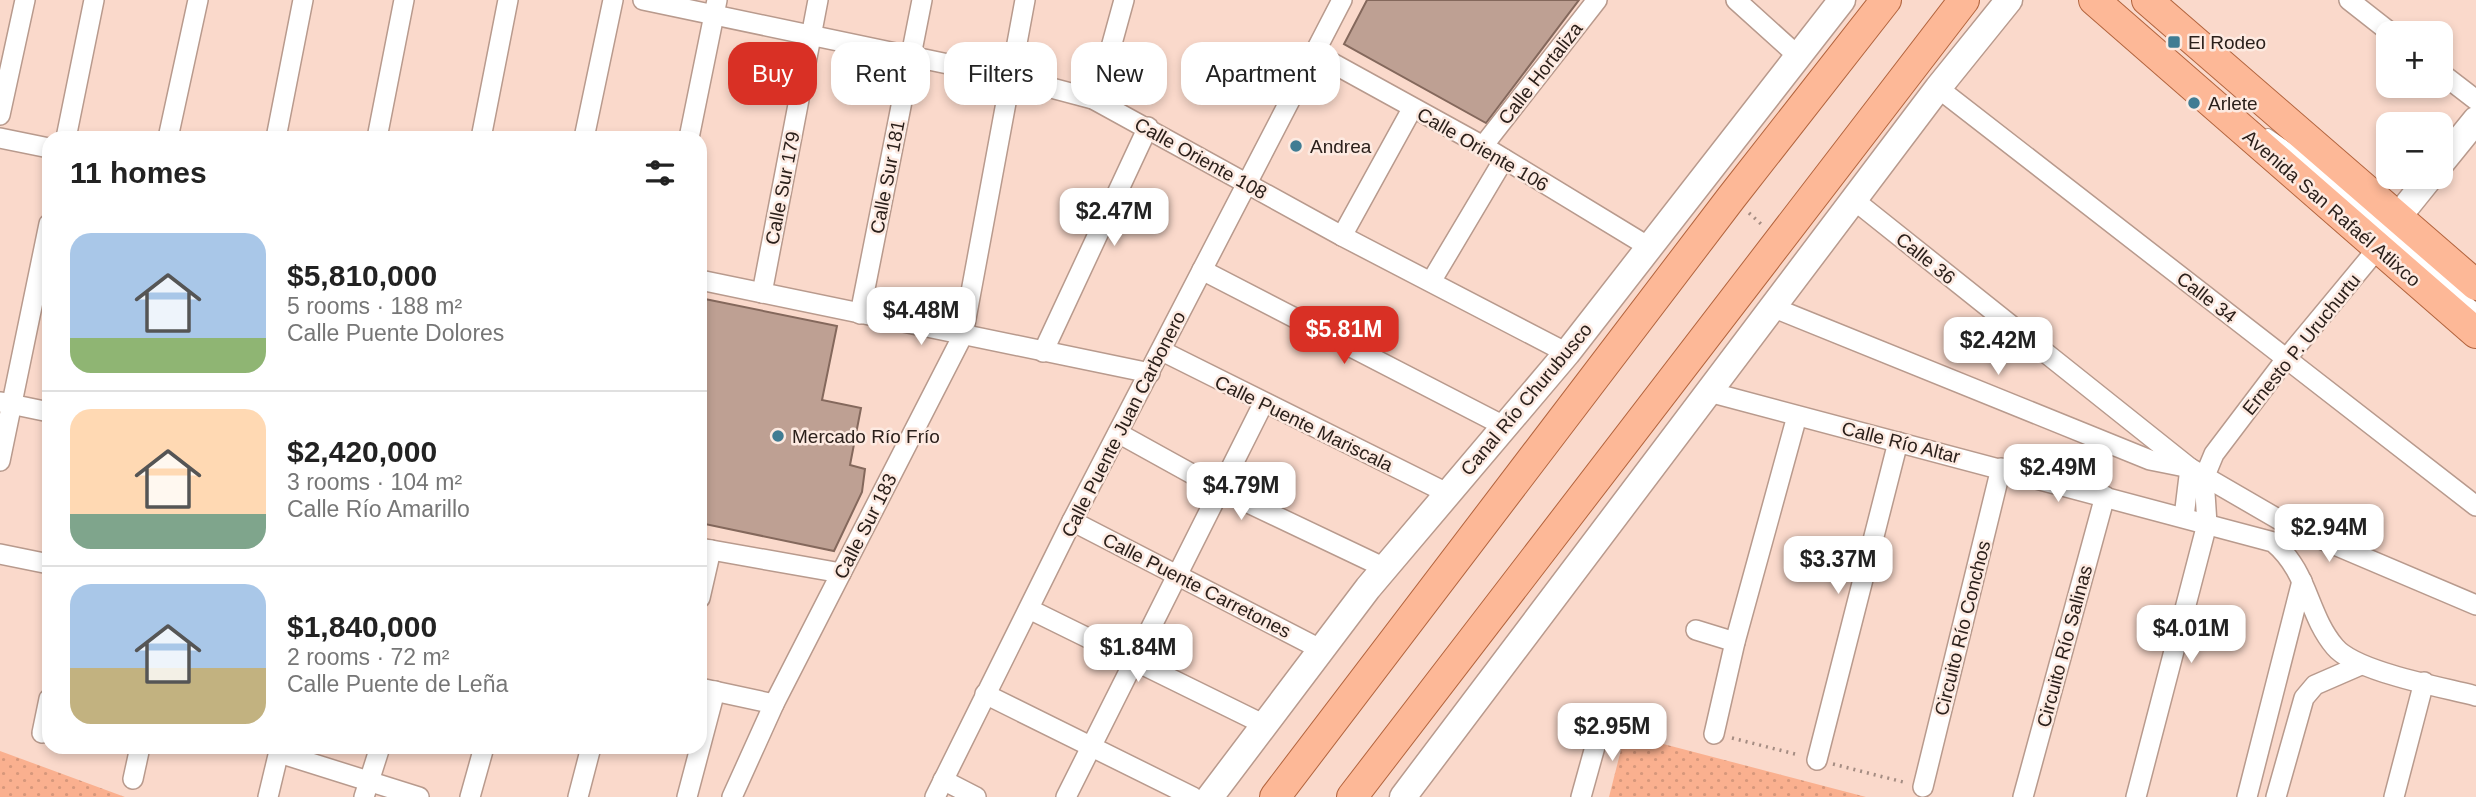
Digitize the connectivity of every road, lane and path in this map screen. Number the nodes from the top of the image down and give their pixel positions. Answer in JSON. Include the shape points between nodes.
{"nodes":[{"id":1,"x":24,"y":0,"type":"edge"},
{"id":2,"x":94,"y":0,"type":"edge"},
{"id":3,"x":198,"y":0,"type":"edge"},
{"id":4,"x":303,"y":0,"type":"edge"},
{"id":5,"x":404,"y":0,"type":"edge"},
{"id":6,"x":508,"y":0,"type":"edge"},
{"id":7,"x":613,"y":0,"type":"edge"},
{"id":8,"x":643,"y":0,"type":"edge"},
{"id":9,"x":818,"y":0,"type":"edge"},
{"id":10,"x":922,"y":0,"type":"edge"},
{"id":11,"x":1025,"y":0,"type":"edge"},
{"id":12,"x":1124,"y":0,"type":"edge"},
{"id":13,"x":1342,"y":0,"type":"edge"},
{"id":14,"x":1597,"y":0,"type":"edge"},
{"id":15,"x":1736,"y":0,"type":"edge"},
{"id":16,"x":1842,"y":0,"type":"edge"},
{"id":17,"x":1886,"y":0,"type":"edge"},
{"id":18,"x":1964,"y":0,"type":"edge"},
{"id":19,"x":2008,"y":0,"type":"edge"},
{"id":20,"x":2094,"y":0,"type":"edge"},
{"id":21,"x":2110,"y":0,"type":"edge"},
{"id":22,"x":2134,"y":0,"type":"edge"},
{"id":23,"x":2147,"y":0,"type":"edge"},
{"id":24,"x":2349,"y":0,"type":"edge"},
{"id":25,"x":715,"y":8,"type":"edge"},
{"id":26,"x":2376,"y":21,"type":"edge"},
{"id":27,"x":811,"y":35,"type":"junction"},
{"id":28,"x":844,"y":42,"type":"edge"},
{"id":29,"x":914,"y":42,"type":"edge"},
{"id":30,"x":1017,"y":42,"type":"edge"},
{"id":31,"x":1112,"y":42,"type":"edge"},
{"id":32,"x":1322,"y":42,"type":"edge"},
{"id":33,"x":1798,"y":56,"type":"junction"},
{"id":34,"x":1340,"y":68,"type":"edge"},
{"id":35,"x":2453,"y":82,"type":"edge"},
{"id":36,"x":1938,"y":88,"type":"junction"},
{"id":37,"x":2476,"y":100,"type":"edge"},
{"id":38,"x":901,"y":105,"type":"edge"},
{"id":39,"x":1005,"y":105,"type":"edge"},
{"id":40,"x":1105,"y":105,"type":"edge"},
{"id":41,"x":1289,"y":105,"type":"edge"},
{"id":42,"x":1412,"y":109,"type":"junction"},
{"id":43,"x":0,"y":115,"type":"edge"},
{"id":44,"x":2476,"y":120,"type":"edge"},
{"id":45,"x":2251,"y":122,"type":"dead end"},
{"id":46,"x":1148,"y":127,"type":"junction"},
{"id":47,"x":2262,"y":129,"type":"dead end"},
{"id":48,"x":67,"y":131,"type":"edge"},
{"id":49,"x":170,"y":131,"type":"edge"},
{"id":50,"x":277,"y":131,"type":"edge"},
{"id":51,"x":378,"y":131,"type":"edge"},
{"id":52,"x":482,"y":131,"type":"edge"},
{"id":53,"x":585,"y":131,"type":"edge"},
{"id":54,"x":690,"y":131,"type":"edge"},
{"id":55,"x":0,"y":138,"type":"edge"},
{"id":56,"x":1482,"y":146,"type":"junction"},
{"id":57,"x":42,"y":147,"type":"edge"},
{"id":58,"x":2453,"y":148,"type":"edge"},
{"id":59,"x":1504,"y":159,"type":"junction"},
{"id":60,"x":2304,"y":159,"type":"junction"},
{"id":61,"x":1247,"y":184,"type":"junction"},
{"id":62,"x":2421,"y":189,"type":"edge"},
{"id":63,"x":1731,"y":198,"type":"junction"},
{"id":64,"x":1854,"y":200,"type":"junction"},
{"id":65,"x":2388,"y":233,"type":"junction"},
{"id":66,"x":1753,"y":234,"type":"dead end"},
{"id":67,"x":1342,"y":236,"type":"junction"},
{"id":68,"x":1649,"y":247,"type":"junction"},
{"id":69,"x":42,"y":253,"type":"edge"},
{"id":70,"x":1202,"y":270,"type":"junction"},
{"id":71,"x":1432,"y":280,"type":"junction"},
{"id":72,"x":707,"y":281,"type":"edge"},
{"id":73,"x":2476,"y":285,"type":"edge"},
{"id":74,"x":762,"y":293,"type":"junction"},
{"id":75,"x":1772,"y":307,"type":"junction"},
{"id":76,"x":2476,"y":309,"type":"edge"},
{"id":77,"x":860,"y":314,"type":"junction"},
{"id":78,"x":2476,"y":333,"type":"edge"},
{"id":79,"x":963,"y":335,"type":"junction"},
{"id":80,"x":1162,"y":351,"type":"junction"},
{"id":81,"x":1044,"y":352,"type":"junction"},
{"id":82,"x":1567,"y":353,"type":"junction"},
{"id":83,"x":2286,"y":359,"type":"junction"},
{"id":84,"x":1150,"y":373,"type":"junction"},
{"id":85,"x":1709,"y":392,"type":"junction"},
{"id":86,"x":6,"y":403,"type":"edge"},
{"id":87,"x":1263,"y":404,"type":"junction"},
{"id":88,"x":42,"y":411,"type":"edge"},
{"id":89,"x":1797,"y":416,"type":"junction"},
{"id":90,"x":1504,"y":426,"type":"junction"},
{"id":91,"x":1118,"y":433,"type":"junction"},
{"id":92,"x":1898,"y":442,"type":"junction"},
{"id":93,"x":0,"y":461,"type":"edge"},
{"id":94,"x":2001,"y":468,"type":"junction"},
{"id":95,"x":2197,"y":473,"type":"junction"},
{"id":96,"x":1221,"y":490,"type":"junction"},
{"id":97,"x":1447,"y":493,"type":"junction"},
{"id":98,"x":2105,"y":496,"type":"junction"},
{"id":99,"x":2476,"y":506,"type":"edge"},
{"id":100,"x":2184,"y":517,"type":"junction"},
{"id":101,"x":1072,"y":521,"type":"junction"},
{"id":102,"x":2207,"y":524,"type":"junction"},
{"id":103,"x":707,"y":549,"type":"edge"},
{"id":104,"x":0,"y":554,"type":"edge"},
{"id":105,"x":42,"y":563,"type":"edge"},
{"id":106,"x":1385,"y":568,"type":"junction"},
{"id":107,"x":841,"y":573,"type":"junction"},
{"id":108,"x":1178,"y":575,"type":"junction"},
{"id":109,"x":2302,"y":581,"type":"junction"},
{"id":110,"x":2476,"y":604,"type":"edge"},
{"id":111,"x":1029,"y":608,"type":"junction"},
{"id":112,"x":1696,"y":630,"type":"dead end"},
{"id":113,"x":1735,"y":642,"type":"junction"},
{"id":114,"x":1322,"y":650,"type":"junction"},
{"id":115,"x":1135,"y":661,"type":"junction"},
{"id":116,"x":2361,"y":665,"type":"junction"},
{"id":117,"x":2424,"y":682,"type":"junction"},
{"id":118,"x":708,"y":690,"type":"edge"},
{"id":119,"x":985,"y":694,"type":"junction"},
{"id":120,"x":2476,"y":696,"type":"edge"},
{"id":121,"x":774,"y":704,"type":"junction"},
{"id":122,"x":1603,"y":718,"type":"dead end"},
{"id":123,"x":1265,"y":725,"type":"junction"},
{"id":124,"x":1714,"y":734,"type":"dead end"},
{"id":125,"x":1091,"y":747,"type":"junction"},
{"id":126,"x":138,"y":754,"type":"edge"},
{"id":127,"x":279,"y":754,"type":"edge"},
{"id":128,"x":289,"y":754,"type":"edge"},
{"id":129,"x":378,"y":754,"type":"edge"},
{"id":130,"x":482,"y":754,"type":"edge"},
{"id":131,"x":589,"y":754,"type":"edge"},
{"id":132,"x":695,"y":754,"type":"edge"},
{"id":133,"x":1817,"y":760,"type":"dead end"},
{"id":134,"x":133,"y":779,"type":"dead end"},
{"id":135,"x":1923,"y":787,"type":"dead end"},
{"id":136,"x":939,"y":788,"type":"edge"},
{"id":137,"x":366,"y":790,"type":"edge"},
{"id":138,"x":268,"y":797,"type":"edge"},
{"id":139,"x":419,"y":797,"type":"edge"},
{"id":140,"x":470,"y":797,"type":"edge"},
{"id":141,"x":578,"y":797,"type":"edge"},
{"id":142,"x":687,"y":797,"type":"edge"},
{"id":143,"x":732,"y":797,"type":"edge"},
{"id":144,"x":976,"y":797,"type":"edge"},
{"id":145,"x":1066,"y":797,"type":"edge"},
{"id":146,"x":1193,"y":797,"type":"edge"},
{"id":147,"x":1210,"y":797,"type":"edge"},
{"id":148,"x":1275,"y":797,"type":"edge"},
{"id":149,"x":1352,"y":797,"type":"edge"},
{"id":150,"x":1403,"y":797,"type":"edge"},
{"id":151,"x":1581,"y":797,"type":"edge"},
{"id":152,"x":2023,"y":797,"type":"edge"},
{"id":153,"x":2136,"y":797,"type":"edge"},
{"id":154,"x":2247,"y":797,"type":"edge"},
{"id":155,"x":2276,"y":797,"type":"edge"},
{"id":156,"x":2394,"y":797,"type":"edge"}],
"edges":[{"from":1,"to":43,"type":"street"},
{"from":2,"to":48,"type":"street"},
{"from":3,"to":49,"type":"street"},
{"from":4,"to":50,"type":"street"},
{"from":5,"to":51,"type":"street"},
{"from":6,"to":52,"type":"street"},
{"from":7,"to":53,"type":"street"},
{"from":8,"to":25,"type":"street","name":"Calle Oriente 108"},
{"from":9,"to":27,"type":"street","name":"Calle Sur 179"},
{"from":10,"to":29,"type":"street","name":"Calle Sur 181"},
{"from":11,"to":30,"type":"street","name":"Calle Sur 183"},
{"from":12,"to":31,"type":"street"},
{"from":13,"to":32,"type":"street","name":"Calle Puente Juan Carbonero"},
{"from":14,"to":56,"type":"street","name":"Calle Hortaliza"},
{"from":15,"to":33,"type":"street"},
{"from":16,"to":33,"type":"street","name":"Canal Río Churubusco"},
{"from":17,"to":63,"type":"main road","name":"Canal Río Churubusco"},
{"from":18,"to":149,"type":"main road"},
{"from":19,"to":36,"type":"street"},
{"from":20,"to":65,"type":"main road","name":"Avenida San Rafaél Atlixco"},
{"from":21,"to":45,"type":"lane"},
{"from":22,"to":60,"type":"lane","via":[[2260,110]]},
{"from":23,"to":65,"type":"main road","name":"Avenida San Rafaél Atlixco"},
{"from":24,"to":26,"type":"street"},
{"from":25,"to":27,"type":"street","name":"Calle Oriente 108"},
{"from":25,"to":54,"type":"street"},
{"from":27,"to":28,"type":"street","name":"Calle Oriente 108"},
{"from":27,"to":74,"type":"street","name":"Calle Sur 179"},
{"from":33,"to":68,"type":"street","name":"Canal Río Churubusco"},
{"from":34,"to":42,"type":"street","name":"Calle Oriente 106"},
{"from":35,"to":37,"type":"street"},
{"from":36,"to":64,"type":"street"},
{"from":36,"to":83,"type":"street","name":"Calle 34"},
{"from":38,"to":77,"type":"street","name":"Calle Sur 181"},
{"from":39,"to":79,"type":"street","name":"Calle Sur 183"},
{"from":40,"to":46,"type":"street","name":"Calle Oriente 108"},
{"from":41,"to":61,"type":"street","name":"Calle Puente Juan Carbonero"},
{"from":42,"to":56,"type":"street","name":"Calle Oriente 106"},
{"from":42,"to":67,"type":"street"},
{"from":44,"to":58,"type":"street"},
{"from":46,"to":61,"type":"street","name":"Calle Oriente 108"},
{"from":46,"to":81,"type":"street"},
{"from":47,"to":60,"type":"lane"},
{"from":55,"to":57,"type":"street"},
{"from":56,"to":59,"type":"street","name":"Calle Oriente 106"},
{"from":59,"to":68,"type":"street","name":"Calle Oriente 106"},
{"from":59,"to":71,"type":"street"},
{"from":60,"to":65,"type":"lane"},
{"from":61,"to":67,"type":"street","name":"Calle Oriente 108"},
{"from":61,"to":70,"type":"street","name":"Calle Puente Juan Carbonero"},
{"from":62,"to":65,"type":"street","name":"Ernesto P. Uruchurtu"},
{"from":63,"to":66,"type":"path","via":[[1761,223]]},
{"from":63,"to":148,"type":"main road","name":"Canal Río Churubusco"},
{"from":64,"to":75,"type":"street"},
{"from":64,"to":95,"type":"street","name":"Calle 36"},
{"from":65,"to":73,"type":"main road","name":"Avenida San Rafaél Atlixco"},
{"from":65,"to":76,"type":"lane"},
{"from":65,"to":78,"type":"main road","name":"Avenida San Rafaél Atlixco"},
{"from":65,"to":83,"type":"street","name":"Ernesto P. Uruchurtu"},
{"from":67,"to":71,"type":"street","name":"Calle Oriente 108"},
{"from":68,"to":82,"type":"street","name":"Canal Río Churubusco"},
{"from":69,"to":86,"type":"street"},
{"from":70,"to":80,"type":"street","name":"Calle Puente Juan Carbonero"},
{"from":70,"to":90,"type":"street"},
{"from":71,"to":82,"type":"street","name":"Calle Oriente 108"},
{"from":72,"to":74,"type":"street"},
{"from":74,"to":77,"type":"street"},
{"from":75,"to":85,"type":"street"},
{"from":75,"to":95,"type":"street","via":[[2150,460]]},
{"from":77,"to":79,"type":"street"},
{"from":79,"to":81,"type":"street"},
{"from":79,"to":107,"type":"street","name":"Calle Sur 183"},
{"from":80,"to":84,"type":"street","name":"Calle Puente Juan Carbonero"},
{"from":80,"to":87,"type":"street","name":"Calle Puente Mariscala"},
{"from":81,"to":84,"type":"street"},
{"from":82,"to":90,"type":"street","name":"Canal Río Churubusco"},
{"from":83,"to":95,"type":"street","name":"Ernesto P. Uruchurtu"},
{"from":83,"to":99,"type":"street","name":"Calle 34"},
{"from":84,"to":91,"type":"street","name":"Calle Puente Juan Carbonero"},
{"from":85,"to":89,"type":"street","name":"Calle Río Altar"},
{"from":85,"to":150,"type":"street"},
{"from":86,"to":88,"type":"street"},
{"from":86,"to":93,"type":"street"},
{"from":87,"to":96,"type":"street"},
{"from":87,"to":97,"type":"street","name":"Calle Puente Mariscala"},
{"from":89,"to":92,"type":"street","name":"Calle Río Altar"},
{"from":89,"to":113,"type":"street"},
{"from":90,"to":97,"type":"street","name":"Canal Río Churubusco"},
{"from":91,"to":96,"type":"street"},
{"from":91,"to":101,"type":"street","name":"Calle Puente Juan Carbonero"},
{"from":92,"to":94,"type":"street","name":"Calle Río Altar"},
{"from":92,"to":133,"type":"street"},
{"from":94,"to":98,"type":"street","name":"Calle Río Altar"},
{"from":94,"to":135,"type":"street","name":"Circuito Río Conchos"},
{"from":95,"to":100,"type":"street"},
{"from":95,"to":102,"type":"street"},
{"from":95,"to":110,"type":"street","via":[[2290,526]]},
{"from":96,"to":106,"type":"street"},
{"from":96,"to":108,"type":"street"},
{"from":97,"to":106,"type":"street","name":"Canal Río Churubusco"},
{"from":98,"to":100,"type":"street","name":"Calle Río Altar"},
{"from":98,"to":152,"type":"street","name":"Circuito Río Salinas"},
{"from":100,"to":102,"type":"street","name":"Calle Río Altar"},
{"from":101,"to":108,"type":"street","name":"Calle Puente Carretones"},
{"from":101,"to":111,"type":"street","name":"Calle Puente Juan Carbonero"},
{"from":102,"to":109,"type":"street","name":"Calle Río Altar","via":[[2273,542],[2291,557]]},
{"from":102,"to":153,"type":"street"},
{"from":103,"to":107,"type":"street"},
{"from":104,"to":105,"type":"street"},
{"from":106,"to":114,"type":"street","name":"Canal Río Churubusco"},
{"from":107,"to":121,"type":"street","name":"Calle Sur 183"},
{"from":108,"to":114,"type":"street","name":"Calle Puente Carretones"},
{"from":108,"to":115,"type":"street"},
{"from":109,"to":116,"type":"street","name":"Calle Río Altar","via":[[2336,648]]},
{"from":109,"to":154,"type":"street"},
{"from":111,"to":115,"type":"street"},
{"from":111,"to":119,"type":"street","name":"Calle Puente Juan Carbonero"},
{"from":112,"to":113,"type":"street"},
{"from":113,"to":124,"type":"street"},
{"from":114,"to":123,"type":"street","name":"Canal Río Churubusco"},
{"from":115,"to":123,"type":"street"},
{"from":115,"to":125,"type":"street"},
{"from":116,"to":117,"type":"street","name":"Calle Río Altar"},
{"from":116,"to":155,"type":"street","via":[[2315,685],[2304,698]]},
{"from":117,"to":120,"type":"street","name":"Calle Río Altar"},
{"from":117,"to":156,"type":"street"},
{"from":118,"to":121,"type":"street"},
{"from":119,"to":125,"type":"street"},
{"from":119,"to":136,"type":"street","name":"Calle Puente Juan Carbonero"},
{"from":121,"to":143,"type":"street","name":"Calle Sur 183"},
{"from":122,"to":151,"type":"street"},
{"from":123,"to":147,"type":"street","name":"Canal Río Churubusco"},
{"from":125,"to":145,"type":"street"},
{"from":125,"to":146,"type":"street"},
{"from":126,"to":134,"type":"street"},
{"from":127,"to":138,"type":"street"},
{"from":128,"to":137,"type":"street"},
{"from":129,"to":137,"type":"street"},
{"from":130,"to":140,"type":"street"},
{"from":131,"to":141,"type":"street"},
{"from":132,"to":142,"type":"street"},
{"from":136,"to":144,"type":"street"},
{"from":137,"to":139,"type":"street"}]}
